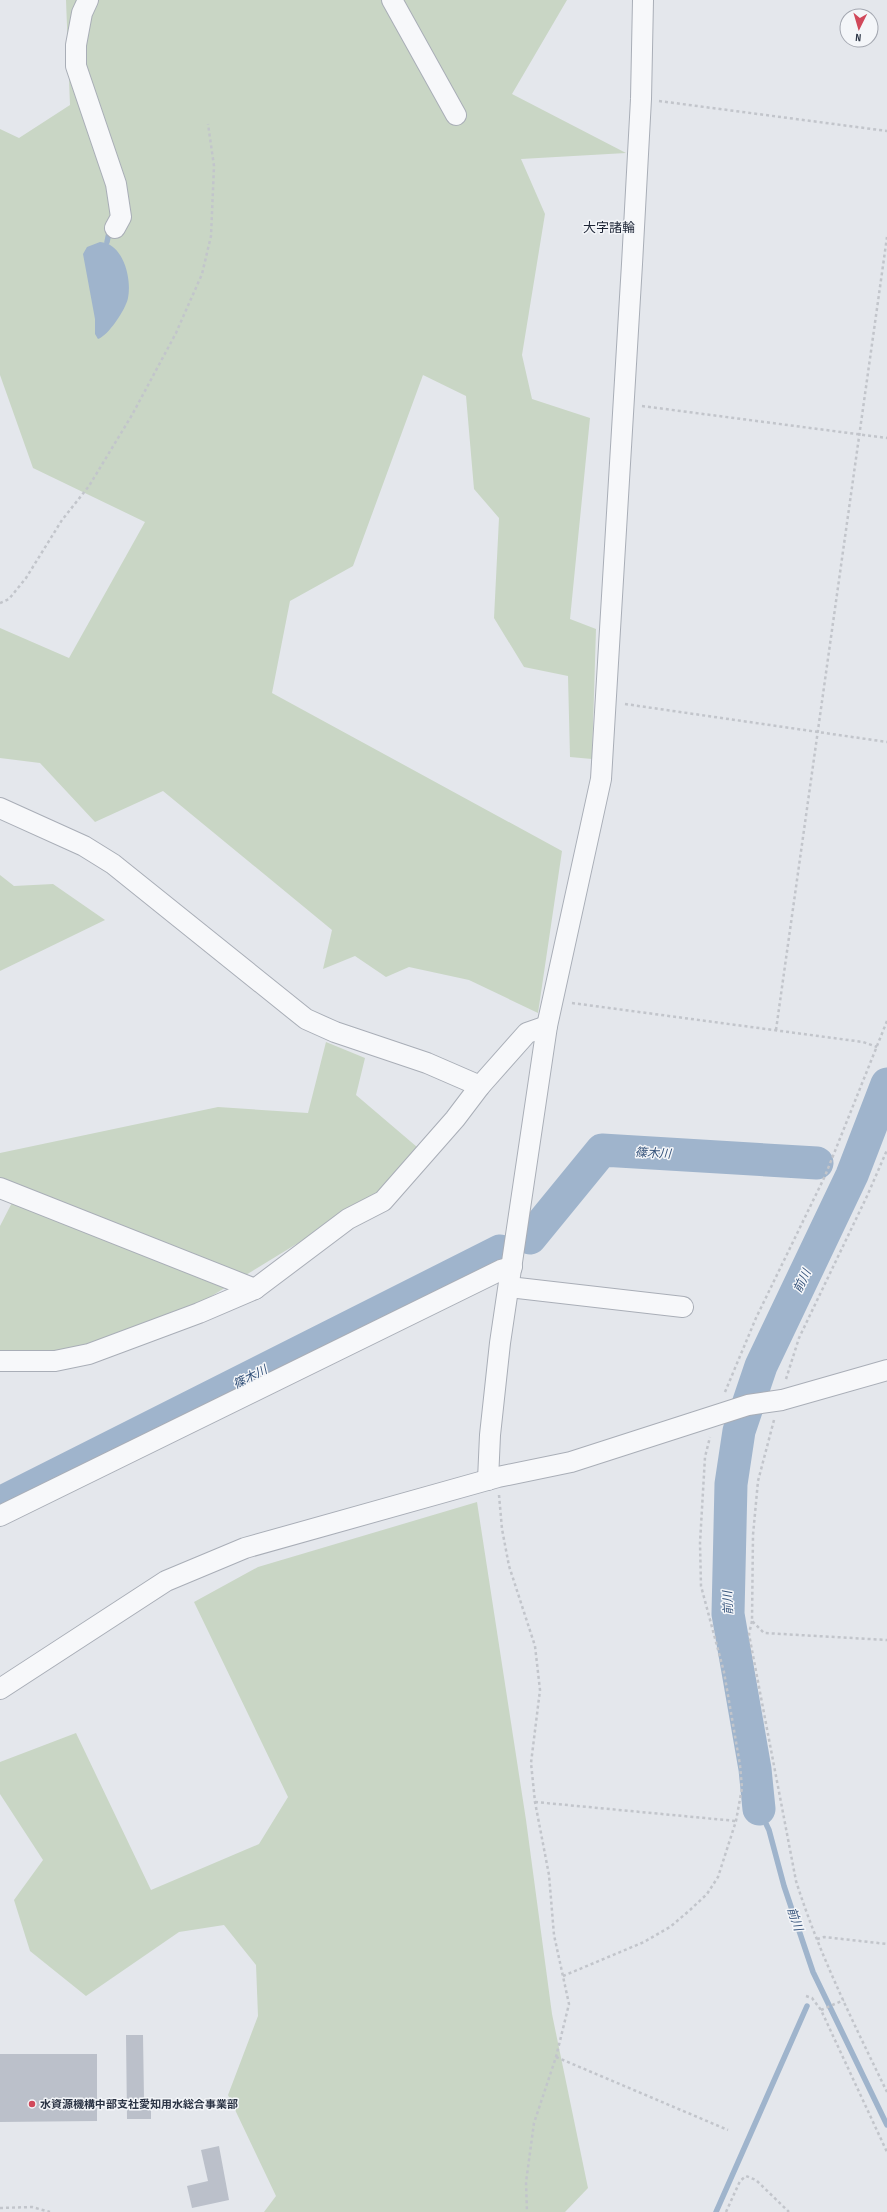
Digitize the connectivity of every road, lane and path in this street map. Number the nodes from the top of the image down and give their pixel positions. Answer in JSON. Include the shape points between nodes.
{"nodes":[{"id":1,"x":88,"y":0,"type":"edge"},
{"id":2,"x":392,"y":0,"type":"edge"},
{"id":3,"x":643,"y":0,"type":"edge"},
{"id":4,"x":641,"y":99,"type":"junction"},
{"id":5,"x":456,"y":115,"type":"dead end"},
{"id":6,"x":208,"y":124,"type":"dead end"},
{"id":7,"x":887,"y":131,"type":"edge"},
{"id":8,"x":115,"y":228,"type":"dead end"},
{"id":9,"x":887,"y":237,"type":"edge"},
{"id":10,"x":623,"y":403,"type":"junction"},
{"id":11,"x":860,"y":436,"type":"junction"},
{"id":12,"x":887,"y":438,"type":"edge"},
{"id":13,"x":0,"y":603,"type":"edge"},
{"id":14,"x":606,"y":701,"type":"junction"},
{"id":15,"x":818,"y":733,"type":"junction"},
{"id":16,"x":887,"y":742,"type":"edge"},
{"id":17,"x":0,"y":808,"type":"edge"},
{"id":18,"x":553,"y":1001,"type":"junction"},
{"id":19,"x":887,"y":1021,"type":"edge"},
{"id":20,"x":546,"y":1026,"type":"junction"},
{"id":21,"x":776,"y":1030,"type":"junction"},
{"id":22,"x":877,"y":1047,"type":"junction"},
{"id":23,"x":480,"y":1086,"type":"junction"},
{"id":24,"x":887,"y":1150,"type":"edge"},
{"id":25,"x":0,"y":1188,"type":"edge"},
{"id":26,"x":512,"y":1267,"type":"junction"},
{"id":27,"x":509,"y":1286,"type":"junction"},
{"id":28,"x":255,"y":1289,"type":"junction"},
{"id":29,"x":683,"y":1307,"type":"dead end"},
{"id":30,"x":0,"y":1361,"type":"edge"},
{"id":31,"x":887,"y":1370,"type":"edge"},
{"id":32,"x":782,"y":1400,"type":"junction"},
{"id":33,"x":715,"y":1415,"type":"junction"},
{"id":34,"x":493,"y":1478,"type":"junction"},
{"id":35,"x":0,"y":1516,"type":"edge"},
{"id":36,"x":752,"y":1621,"type":"junction"},
{"id":37,"x":887,"y":1640,"type":"edge"},
{"id":38,"x":0,"y":1689,"type":"edge"},
{"id":39,"x":535,"y":1802,"type":"junction"},
{"id":40,"x":736,"y":1821,"type":"junction"},
{"id":41,"x":817,"y":1939,"type":"junction"},
{"id":42,"x":887,"y":1944,"type":"edge"},
{"id":43,"x":563,"y":1976,"type":"junction"},
{"id":44,"x":806,"y":1996,"type":"dead end"},
{"id":45,"x":844,"y":2000,"type":"junction"},
{"id":46,"x":821,"y":2010,"type":"junction"},
{"id":47,"x":556,"y":2057,"type":"junction"},
{"id":48,"x":887,"y":2092,"type":"edge"},
{"id":49,"x":728,"y":2130,"type":"dead end"},
{"id":50,"x":887,"y":2152,"type":"edge"},
{"id":51,"x":0,"y":2208,"type":"edge"},
{"id":52,"x":50,"y":2212,"type":"edge"},
{"id":53,"x":527,"y":2212,"type":"edge"},
{"id":54,"x":726,"y":2212,"type":"edge"},
{"id":55,"x":789,"y":2212,"type":"edge"}],
"edges":[{"from":1,"to":8,"type":"street","via":[[82,13],[76,45],[76,66],[116,184],[121,217]]},
{"from":2,"to":5,"type":"street"},
{"from":3,"to":4,"type":"street"},
{"from":4,"to":7,"type":"path"},
{"from":4,"to":10,"type":"street"},
{"from":6,"to":13,"type":"path","via":[[214,166],[211,236],[202,274],[176,333],[132,415],[26,578],[9,599]]},
{"from":9,"to":11,"type":"path"},
{"from":10,"to":11,"type":"path"},
{"from":10,"to":14,"type":"street"},
{"from":11,"to":12,"type":"path"},
{"from":11,"to":15,"type":"path"},
{"from":14,"to":15,"type":"path"},
{"from":14,"to":18,"type":"street","via":[[601,779]]},
{"from":15,"to":16,"type":"path"},
{"from":15,"to":21,"type":"path"},
{"from":17,"to":23,"type":"street","via":[[84,846],[113,864],[306,1018],[335,1032],[427,1064]]},
{"from":18,"to":20,"type":"street"},
{"from":18,"to":21,"type":"path"},
{"from":19,"to":22,"type":"path"},
{"from":20,"to":23,"type":"street","via":[[527,1033]]},
{"from":20,"to":26,"type":"street"},
{"from":21,"to":22,"type":"path","via":[[863,1042]]},
{"from":22,"to":33,"type":"path","via":[[825,1176],[756,1318]]},
{"from":23,"to":28,"type":"street","via":[[455,1119],[383,1201],[348,1219]]},
{"from":24,"to":32,"type":"path","via":[[799,1338]]},
{"from":25,"to":28,"type":"street"},
{"from":26,"to":27,"type":"street"},
{"from":26,"to":35,"type":"street","via":[[445,1297]]},
{"from":27,"to":29,"type":"street"},
{"from":27,"to":34,"type":"street","via":[[490,1435]]},
{"from":28,"to":30,"type":"street","via":[[89,1354],[54,1361]]},
{"from":31,"to":32,"type":"street"},
{"from":32,"to":33,"type":"street","via":[[748,1405]]},
{"from":32,"to":36,"type":"path","via":[[758,1481],[753,1536]]},
{"from":33,"to":34,"type":"street","via":[[571,1462]]},
{"from":33,"to":40,"type":"path","via":[[705,1457],[700,1543],[701,1586],[724,1672],[740,1765],[742,1788]]},
{"from":34,"to":38,"type":"street","via":[[245,1548],[166,1581]]},
{"from":34,"to":39,"type":"path","via":[[509,1566],[535,1646],[540,1690],[531,1763]]},
{"from":36,"to":37,"type":"path","via":[[764,1633]]},
{"from":36,"to":41,"type":"path","via":[[749,1634],[795,1874]]},
{"from":39,"to":40,"type":"path"},
{"from":39,"to":43,"type":"path","via":[[549,1875],[554,1935]]},
{"from":40,"to":43,"type":"path","via":[[718,1877],[707,1894],[690,1910],[644,1942]]},
{"from":41,"to":42,"type":"path","via":[[824,1937]]},
{"from":41,"to":45,"type":"path"},
{"from":43,"to":47,"type":"path","via":[[569,2004]]},
{"from":44,"to":46,"type":"path","via":[[812,1998]]},
{"from":45,"to":46,"type":"path"},
{"from":45,"to":48,"type":"path"},
{"from":46,"to":50,"type":"path"},
{"from":47,"to":49,"type":"path"},
{"from":47,"to":53,"type":"path","via":[[534,2123],[526,2182]]},
{"from":51,"to":52,"type":"path","via":[[32,2207]]},
{"from":54,"to":55,"type":"path","via":[[740,2181],[746,2176],[756,2180]]}]}
